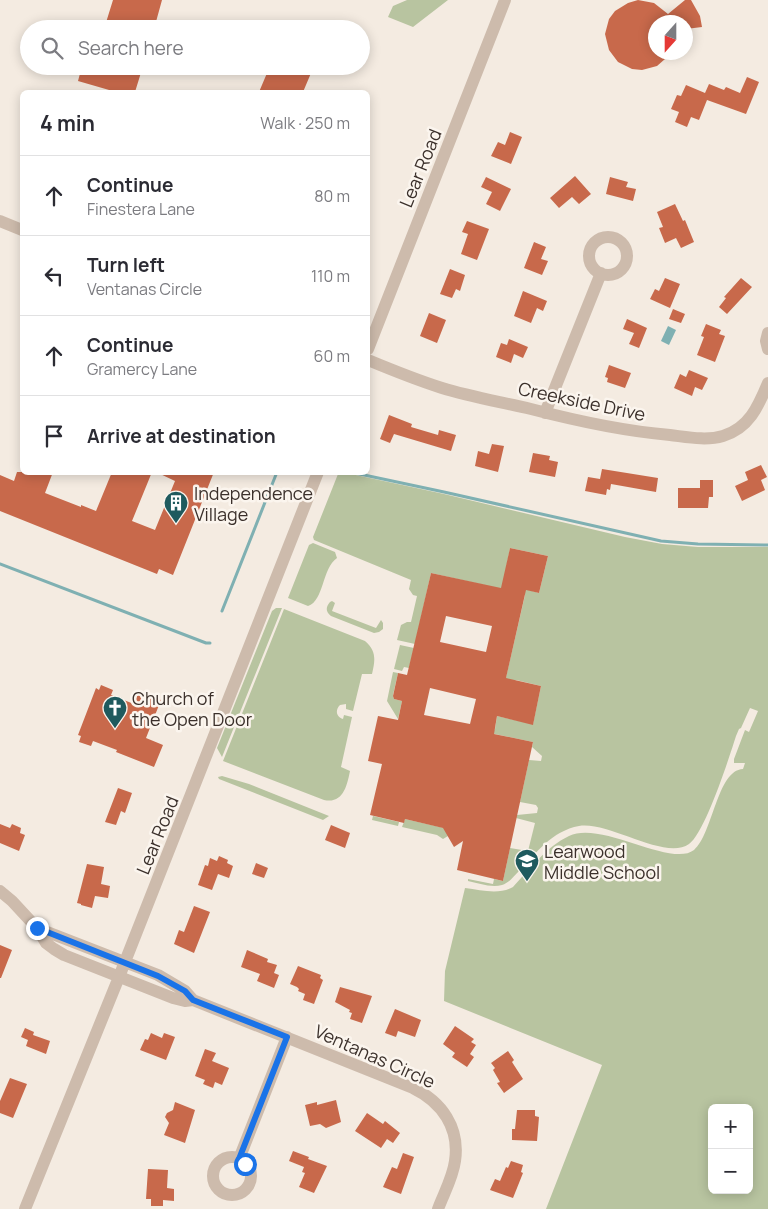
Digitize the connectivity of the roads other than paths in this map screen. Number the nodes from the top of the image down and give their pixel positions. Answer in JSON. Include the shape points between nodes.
{"nodes":[{"id":1,"x":505,"y":0,"type":"edge"},
{"id":2,"x":0,"y":222,"type":"edge"},
{"id":3,"x":20,"y":229,"type":"edge"},
{"id":4,"x":601,"y":273,"type":"dead end"},
{"id":5,"x":768,"y":333,"type":"edge"},
{"id":6,"x":370,"y":343,"type":"edge"},
{"id":7,"x":768,"y":349,"type":"edge"},
{"id":8,"x":370,"y":361,"type":"edge"},
{"id":9,"x":768,"y":383,"type":"edge"},
{"id":10,"x":545,"y":413,"type":"junction"},
{"id":11,"x":317,"y":475,"type":"edge"},
{"id":12,"x":0,"y":891,"type":"edge"},
{"id":13,"x":37,"y":928,"type":"junction"},
{"id":14,"x":125,"y":962,"type":"junction"},
{"id":15,"x":119,"y":977,"type":"junction"},
{"id":16,"x":193,"y":1000,"type":"junction"},
{"id":17,"x":287,"y":1037,"type":"junction"},
{"id":18,"x":239,"y":1159,"type":"dead end"},
{"id":19,"x":25,"y":1209,"type":"edge"},
{"id":20,"x":438,"y":1209,"type":"edge"}],
"edges":[{"from":1,"to":6,"type":"street","name":"Lear Road"},
{"from":2,"to":3,"type":"street"},
{"from":4,"to":10,"type":"street"},
{"from":5,"to":7,"type":"street"},
{"from":8,"to":10,"type":"street","name":"Creekside Drive","via":[[444,388]]},
{"from":9,"to":10,"type":"street","name":"Creekside Drive","via":[[760,403],[745,424],[713,438],[639,432]]},
{"from":11,"to":14,"type":"street","name":"Lear Road"},
{"from":12,"to":13,"type":"street","name":"Ventanas Circle"},
{"from":13,"to":14,"type":"street","name":"Ventanas Circle"},
{"from":13,"to":15,"type":"street","name":"Ventanas Circle","via":[[54,950]]},
{"from":14,"to":15,"type":"street","name":"Lear Road"},
{"from":14,"to":16,"type":"street","name":"Ventanas Circle","via":[[174,984]]},
{"from":15,"to":16,"type":"street","name":"Ventanas Circle","via":[[173,998]]},
{"from":15,"to":19,"type":"street","name":"Lear Road"},
{"from":16,"to":17,"type":"street","name":"Ventanas Circle"},
{"from":17,"to":18,"type":"street"},
{"from":17,"to":20,"type":"street","name":"Ventanas Circle","via":[[413,1088],[438,1104],[452,1126],[456,1148],[452,1174]]}]}
